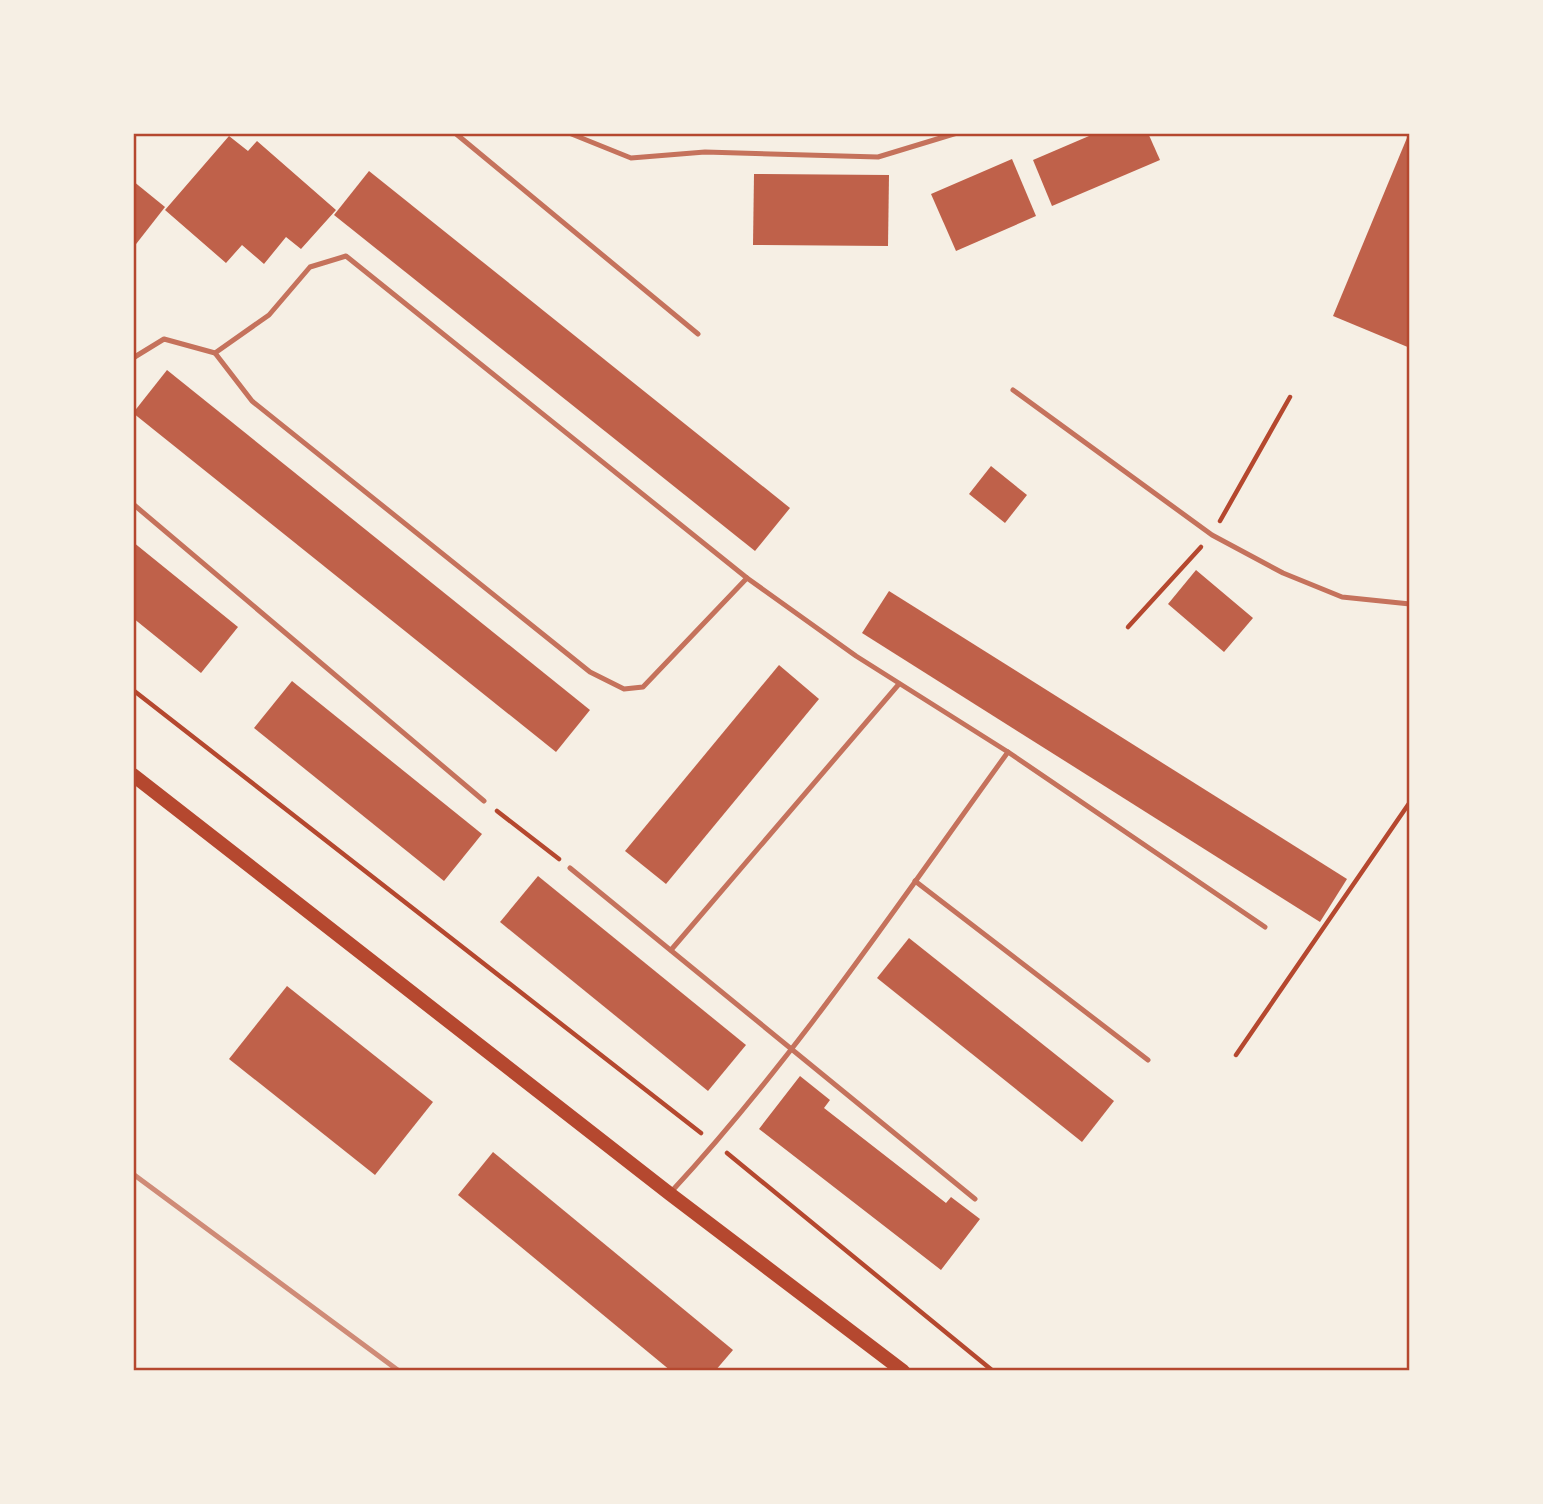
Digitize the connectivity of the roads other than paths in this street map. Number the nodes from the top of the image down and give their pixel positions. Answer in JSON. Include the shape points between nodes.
{"nodes":[{"id":1,"x":455,"y":133,"type":"edge"},
{"id":2,"x":569,"y":133,"type":"edge"},
{"id":3,"x":957,"y":133,"type":"edge"},
{"id":4,"x":698,"y":334,"type":"dead end"},
{"id":5,"x":215,"y":353,"type":"junction"},
{"id":6,"x":133,"y":358,"type":"edge"},
{"id":7,"x":1013,"y":390,"type":"dead end"},
{"id":8,"x":133,"y":504,"type":"edge"},
{"id":9,"x":747,"y":578,"type":"junction"},
{"id":10,"x":1410,"y":604,"type":"edge"},
{"id":11,"x":899,"y":684,"type":"junction"},
{"id":12,"x":1008,"y":752,"type":"junction"},
{"id":13,"x":135,"y":780,"type":"edge"},
{"id":14,"x":484,"y":801,"type":"road end"},
{"id":15,"x":570,"y":869,"type":"road end"},
{"id":16,"x":915,"y":881,"type":"junction"},
{"id":17,"x":1265,"y":928,"type":"dead end"},
{"id":18,"x":671,"y":950,"type":"junction"},
{"id":19,"x":792,"y":1047,"type":"junction"},
{"id":20,"x":1148,"y":1060,"type":"dead end"},
{"id":21,"x":670,"y":1194,"type":"junction"},
{"id":22,"x":975,"y":1199,"type":"dead end"},
{"id":23,"x":903,"y":1371,"type":"edge"}],
"edges":[{"from":1,"to":4,"type":"lane"},
{"from":2,"to":3,"type":"lane","via":[[631,158],[705,152],[877,157]]},
{"from":5,"to":6,"type":"lane","via":[[164,339]]},
{"from":5,"to":9,"type":"lane","via":[[269,315],[310,267],[346,256]]},
{"from":5,"to":9,"type":"lane","via":[[252,401],[590,672],[624,689],[643,687]]},
{"from":7,"to":10,"type":"lane","via":[[1212,535],[1283,573],[1342,597]]},
{"from":8,"to":14,"type":"lane"},
{"from":9,"to":11,"type":"lane"},
{"from":11,"to":12,"type":"lane"},
{"from":11,"to":18,"type":"lane"},
{"from":12,"to":16,"type":"lane"},
{"from":12,"to":17,"type":"lane"},
{"from":13,"to":21,"type":"main road"},
{"from":15,"to":18,"type":"lane"},
{"from":16,"to":19,"type":"lane"},
{"from":16,"to":20,"type":"lane"},
{"from":18,"to":19,"type":"lane"},
{"from":19,"to":21,"type":"lane"},
{"from":19,"to":22,"type":"lane"},
{"from":21,"to":23,"type":"main road"}]}
